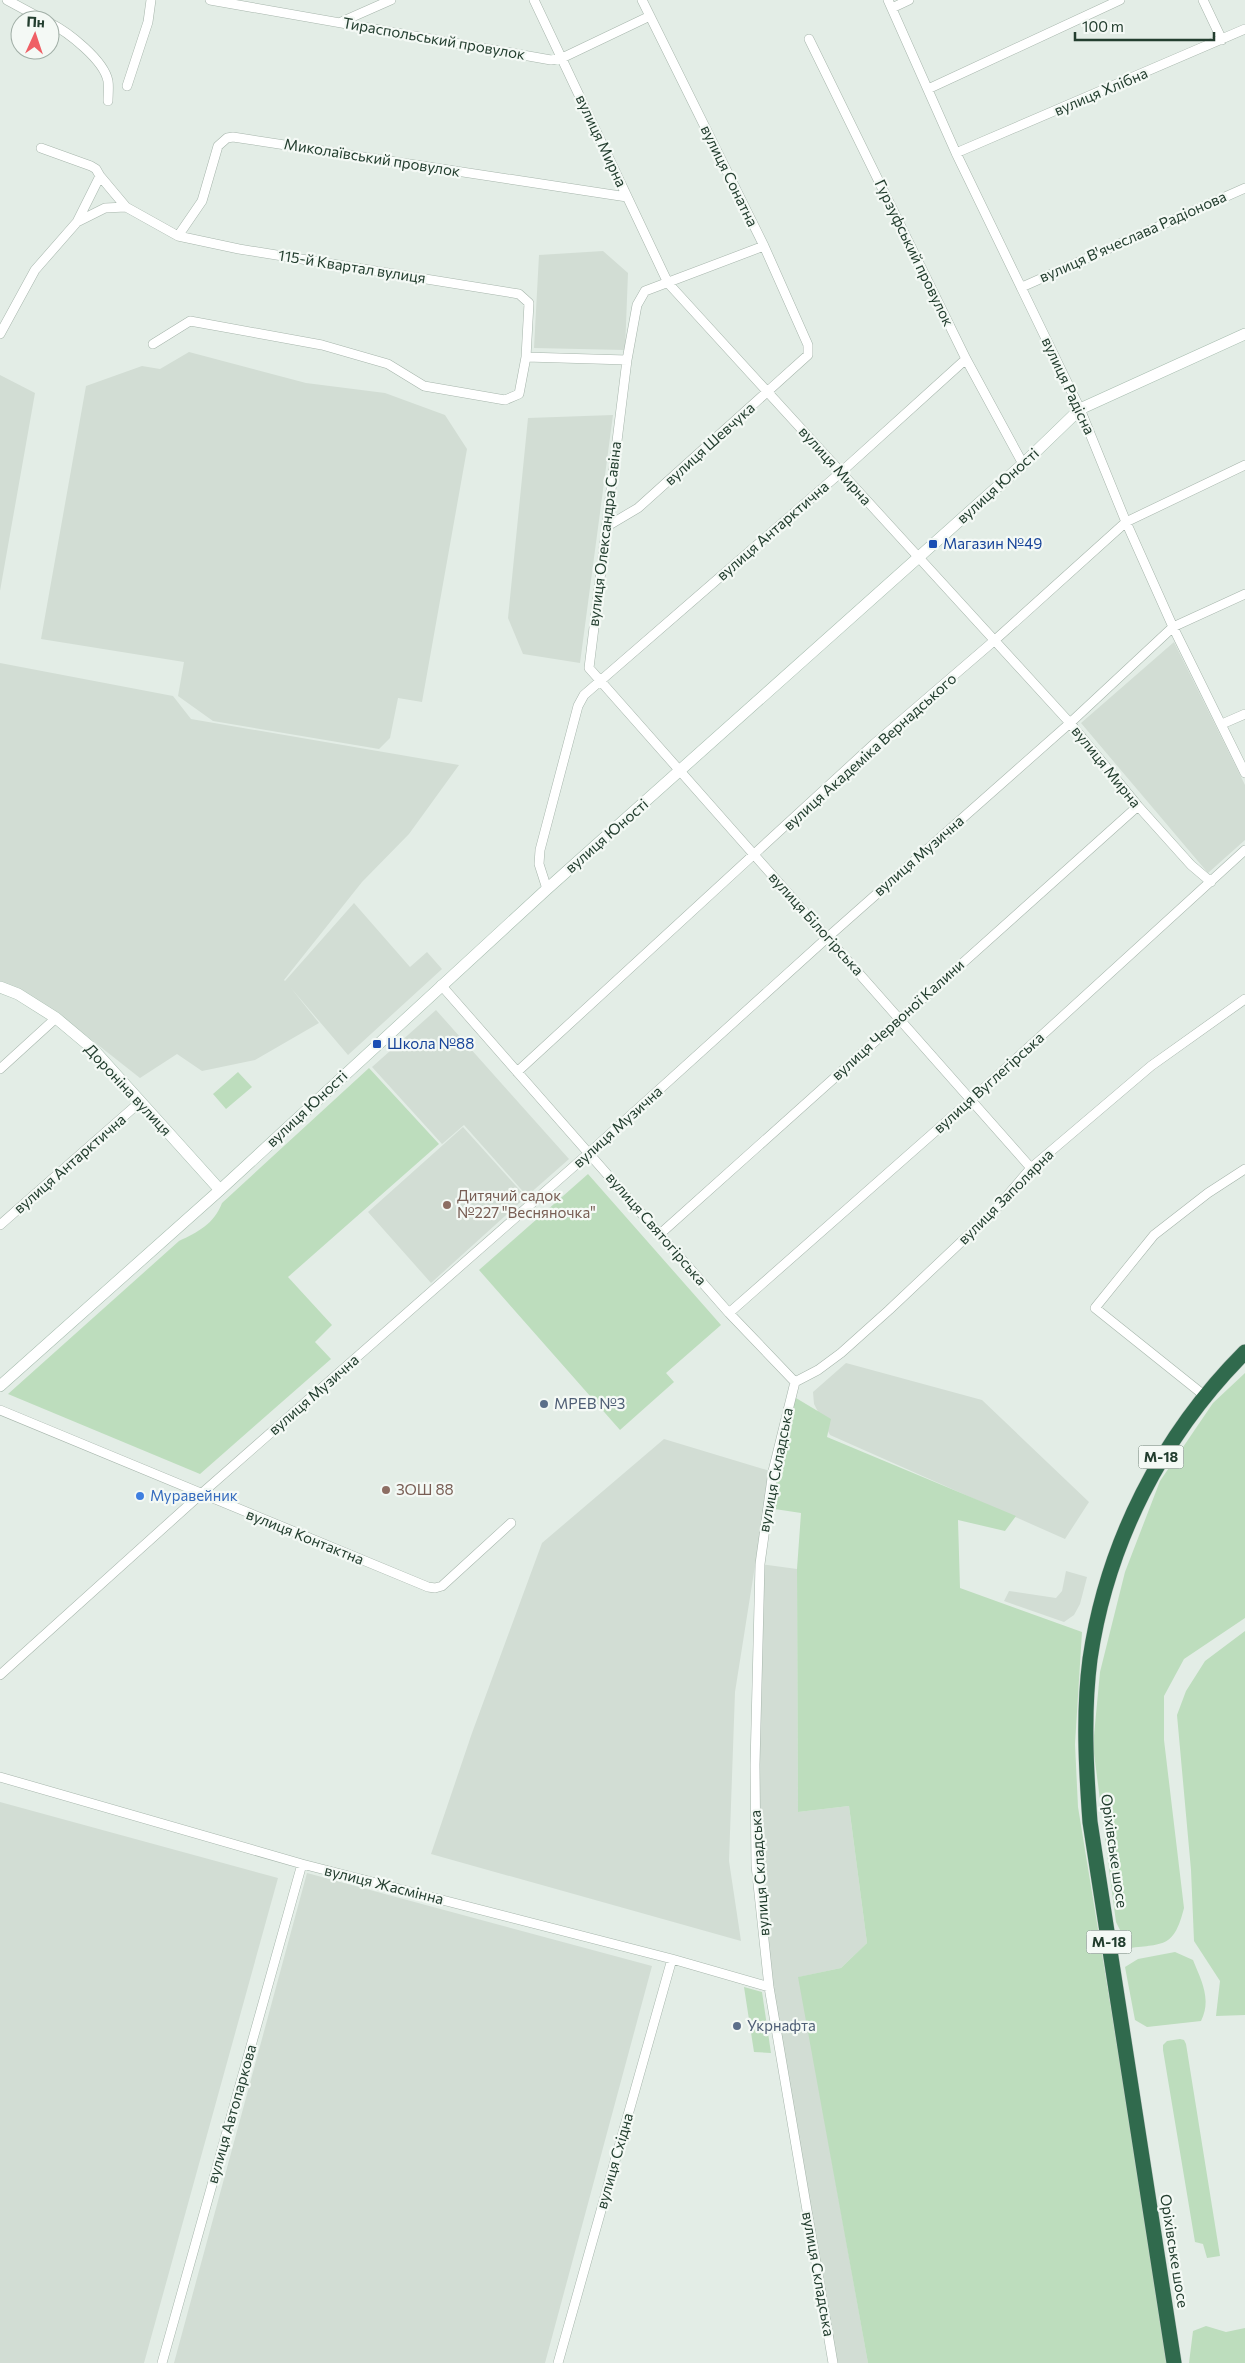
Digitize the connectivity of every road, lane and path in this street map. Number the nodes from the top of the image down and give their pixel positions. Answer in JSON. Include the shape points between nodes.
{"nodes":[{"id":1,"x":6,"y":0,"type":"edge"},
{"id":2,"x":151,"y":0,"type":"edge"},
{"id":3,"x":210,"y":0,"type":"edge"},
{"id":4,"x":391,"y":0,"type":"edge"},
{"id":5,"x":534,"y":0,"type":"edge"},
{"id":6,"x":642,"y":0,"type":"edge"},
{"id":7,"x":909,"y":0,"type":"edge"},
{"id":8,"x":1120,"y":0,"type":"edge"},
{"id":9,"x":1203,"y":0,"type":"edge"},
{"id":10,"x":890,"y":4,"type":"edge"},
{"id":11,"x":25,"y":10,"type":"edge"},
{"id":12,"x":650,"y":16,"type":"junction"},
{"id":13,"x":341,"y":22,"type":"junction"},
{"id":14,"x":60,"y":29,"type":"edge"},
{"id":15,"x":1245,"y":29,"type":"edge"},
{"id":16,"x":810,"y":39,"type":"dead end"},
{"id":17,"x":1222,"y":40,"type":"junction"},
{"id":18,"x":562,"y":58,"type":"junction"},
{"id":19,"x":127,"y":86,"type":"dead end"},
{"id":20,"x":928,"y":89,"type":"junction"},
{"id":21,"x":108,"y":101,"type":"dead end"},
{"id":22,"x":41,"y":148,"type":"dead end"},
{"id":23,"x":956,"y":153,"type":"junction"},
{"id":24,"x":100,"y":176,"type":"junction"},
{"id":25,"x":1245,"y":188,"type":"edge"},
{"id":26,"x":627,"y":197,"type":"junction"},
{"id":27,"x":126,"y":207,"type":"junction"},
{"id":28,"x":77,"y":222,"type":"junction"},
{"id":29,"x":178,"y":236,"type":"junction"},
{"id":30,"x":764,"y":246,"type":"junction"},
{"id":31,"x":668,"y":283,"type":"junction"},
{"id":32,"x":1022,"y":287,"type":"junction"},
{"id":33,"x":0,"y":334,"type":"edge"},
{"id":34,"x":1245,"y":334,"type":"edge"},
{"id":35,"x":153,"y":344,"type":"dead end"},
{"id":36,"x":808,"y":355,"type":"joint"},
{"id":37,"x":526,"y":357,"type":"junction"},
{"id":38,"x":627,"y":360,"type":"junction"},
{"id":39,"x":966,"y":360,"type":"junction"},
{"id":40,"x":768,"y":392,"type":"junction"},
{"id":41,"x":1080,"y":409,"type":"junction"},
{"id":42,"x":1024,"y":464,"type":"junction"},
{"id":43,"x":1245,"y":465,"type":"edge"},
{"id":44,"x":840,"y":473,"type":"junction"},
{"id":45,"x":1126,"y":522,"type":"junction"},
{"id":46,"x":606,"y":527,"type":"junction"},
{"id":47,"x":918,"y":558,"type":"junction"},
{"id":48,"x":1245,"y":594,"type":"edge"},
{"id":49,"x":1173,"y":628,"type":"junction"},
{"id":50,"x":995,"y":640,"type":"junction"},
{"id":51,"x":600,"y":681,"type":"junction"},
{"id":52,"x":1245,"y":714,"type":"edge"},
{"id":53,"x":1070,"y":723,"type":"junction"},
{"id":54,"x":1222,"y":724,"type":"junction"},
{"id":55,"x":680,"y":771,"type":"junction"},
{"id":56,"x":1245,"y":773,"type":"edge"},
{"id":57,"x":1138,"y":806,"type":"junction"},
{"id":58,"x":1245,"y":850,"type":"edge"},
{"id":59,"x":755,"y":855,"type":"junction"},
{"id":60,"x":1210,"y":882,"type":"junction"},
{"id":61,"x":547,"y":889,"type":"junction"},
{"id":62,"x":828,"y":936,"type":"junction"},
{"id":63,"x":441,"y":985,"type":"junction"},
{"id":64,"x":0,"y":987,"type":"edge"},
{"id":65,"x":1245,"y":999,"type":"edge"},
{"id":66,"x":56,"y":1018,"type":"junction"},
{"id":67,"x":900,"y":1018,"type":"junction"},
{"id":68,"x":0,"y":1069,"type":"edge"},
{"id":69,"x":517,"y":1072,"type":"junction"},
{"id":70,"x":972,"y":1099,"type":"junction"},
{"id":71,"x":140,"y":1102,"type":"junction"},
{"id":72,"x":589,"y":1153,"type":"junction"},
{"id":73,"x":1031,"y":1168,"type":"junction"},
{"id":74,"x":1245,"y":1169,"type":"edge"},
{"id":75,"x":220,"y":1190,"type":"junction"},
{"id":76,"x":0,"y":1226,"type":"edge"},
{"id":77,"x":660,"y":1234,"type":"junction"},
{"id":78,"x":729,"y":1313,"type":"junction"},
{"id":79,"x":1245,"y":1352,"type":"edge"},
{"id":80,"x":795,"y":1382,"type":"junction"},
{"id":81,"x":0,"y":1386,"type":"edge"},
{"id":82,"x":1205,"y":1396,"type":"junction"},
{"id":83,"x":0,"y":1410,"type":"edge"},
{"id":84,"x":202,"y":1494,"type":"junction"},
{"id":85,"x":511,"y":1523,"type":"dead end"},
{"id":86,"x":0,"y":1676,"type":"edge"},
{"id":87,"x":0,"y":1777,"type":"edge"},
{"id":88,"x":302,"y":1864,"type":"junction"},
{"id":89,"x":672,"y":1959,"type":"junction"},
{"id":90,"x":769,"y":1987,"type":"junction"},
{"id":91,"x":162,"y":2363,"type":"edge"},
{"id":92,"x":558,"y":2363,"type":"edge"},
{"id":93,"x":833,"y":2363,"type":"edge"},
{"id":94,"x":1174,"y":2363,"type":"edge"}],
"edges":[{"from":1,"to":11,"type":"street"},
{"from":2,"to":19,"type":"street","via":[[148,22]]},
{"from":3,"to":13,"type":"street","name":"Тираспольський провулок"},
{"from":4,"to":13,"type":"street"},
{"from":5,"to":18,"type":"street","name":"вулиця Мирна"},
{"from":6,"to":12,"type":"street","name":"вулиця Сонатна"},
{"from":7,"to":10,"type":"street"},
{"from":8,"to":20,"type":"street"},
{"from":9,"to":17,"type":"street"},
{"from":10,"to":20,"type":"street","name":"вулиця Радісна"},
{"from":12,"to":18,"type":"street","name":"Тираспольський провулок"},
{"from":12,"to":30,"type":"street","name":"вулиця Сонатна"},
{"from":13,"to":18,"type":"street","name":"Тираспольський провулок","via":[[532,57]]},
{"from":14,"to":21,"type":"street","via":[[75,38],[102,68],[108,80]]},
{"from":15,"to":17,"type":"street","name":"вулиця Хлібна"},
{"from":16,"to":39,"type":"street","name":"Гурзуфський провулок"},
{"from":17,"to":23,"type":"street","name":"вулиця Хлібна"},
{"from":18,"to":26,"type":"street","name":"вулиця Мирна"},
{"from":20,"to":23,"type":"street","name":"вулиця Радісна"},
{"from":22,"to":24,"type":"street","name":"115-й Квартал вулиця","via":[[91,166]]},
{"from":23,"to":32,"type":"street","name":"вулиця Радісна"},
{"from":24,"to":27,"type":"street","name":"115-й Квартал вулиця"},
{"from":24,"to":28,"type":"street"},
{"from":25,"to":32,"type":"street","name":"вулиця В'ячеслава Радіонова"},
{"from":26,"to":29,"type":"street","name":"Миколаївський провулок","via":[[233,137],[218,146],[202,201]]},
{"from":26,"to":31,"type":"street","name":"вулиця Мирна"},
{"from":27,"to":28,"type":"street","via":[[105,208]]},
{"from":27,"to":29,"type":"street","name":"115-й Квартал вулиця"},
{"from":28,"to":33,"type":"street","via":[[35,270]]},
{"from":29,"to":37,"type":"street","name":"115-й Квартал вулиця","via":[[239,249],[519,294],[529,304]]},
{"from":30,"to":31,"type":"street","name":"вулиця Олександра Савіна"},
{"from":30,"to":36,"type":"street","name":"вулиця Сонатна","via":[[806,335]]},
{"from":31,"to":38,"type":"street","name":"вулиця Олександра Савіна","via":[[645,291],[637,305]]},
{"from":31,"to":40,"type":"street","name":"вулиця Мирна"},
{"from":32,"to":41,"type":"street","name":"вулиця Радісна"},
{"from":34,"to":41,"type":"street","name":"вулиця Юності"},
{"from":35,"to":37,"type":"street","name":"115-й Квартал вулиця","via":[[190,321],[322,345],[388,364],[424,386],[505,400],[519,394]]},
{"from":36,"to":40,"type":"street","name":"вулиця Шевчука"},
{"from":37,"to":38,"type":"street"},
{"from":38,"to":46,"type":"street","name":"вулиця Олександра Савіна"},
{"from":39,"to":42,"type":"street","name":"Гурзуфський провулок"},
{"from":39,"to":44,"type":"street","name":"вулиця Антарктична"},
{"from":40,"to":44,"type":"street","name":"вулиця Мирна"},
{"from":40,"to":46,"type":"street","name":"вулиця Шевчука","via":[[638,508]]},
{"from":41,"to":42,"type":"street","name":"вулиця Юності"},
{"from":41,"to":45,"type":"street","name":"вулиця Радісна"},
{"from":42,"to":47,"type":"street","name":"вулиця Юності"},
{"from":43,"to":45,"type":"street","name":"вулиця Академіка Вернадського"},
{"from":44,"to":47,"type":"street","name":"вулиця Мирна"},
{"from":44,"to":51,"type":"street","name":"вулиця Антарктична"},
{"from":45,"to":49,"type":"street","name":"вулиця Радісна"},
{"from":45,"to":50,"type":"street","name":"вулиця Академіка Вернадського"},
{"from":46,"to":51,"type":"street","name":"вулиця Олександра Савіна","via":[[589,668]]},
{"from":47,"to":50,"type":"street","name":"вулиця Мирна"},
{"from":47,"to":55,"type":"street","name":"вулиця Юності"},
{"from":48,"to":49,"type":"street","name":"вулиця Музична"},
{"from":49,"to":53,"type":"street","name":"вулиця Музична"},
{"from":49,"to":54,"type":"street","name":"вулиця Радісна"},
{"from":50,"to":53,"type":"street","name":"вулиця Мирна"},
{"from":50,"to":59,"type":"street","name":"вулиця Академіка Вернадського","via":[[874,744]]},
{"from":51,"to":55,"type":"street","name":"вулиця Білогірська"},
{"from":51,"to":61,"type":"street","via":[[584,695],[578,706],[540,850],[539,864]]},
{"from":52,"to":54,"type":"street"},
{"from":53,"to":57,"type":"street","name":"вулиця Мирна"},
{"from":53,"to":62,"type":"street","name":"вулиця Музична"},
{"from":54,"to":56,"type":"street","name":"вулиця Радісна"},
{"from":55,"to":59,"type":"street","name":"вулиця Білогірська"},
{"from":55,"to":61,"type":"street","name":"вулиця Юності"},
{"from":57,"to":60,"type":"street","name":"вулиця Мирна"},
{"from":57,"to":67,"type":"street","name":"вулиця Червоної Калини"},
{"from":58,"to":60,"type":"street","name":"вулиця Вуглегірська"},
{"from":59,"to":62,"type":"street","name":"вулиця Білогірська"},
{"from":59,"to":69,"type":"street","name":"вулиця Академіка Вернадського"},
{"from":60,"to":70,"type":"street","name":"вулиця Вуглегірська"},
{"from":61,"to":63,"type":"street","name":"вулиця Юності"},
{"from":62,"to":67,"type":"street","name":"вулиця Білогірська"},
{"from":62,"to":72,"type":"street","name":"вулиця Музична"},
{"from":63,"to":69,"type":"street","name":"вулиця Святогірська"},
{"from":63,"to":75,"type":"street","name":"вулиця Юності"},
{"from":64,"to":66,"type":"street","name":"Дороніна вулиця","via":[[18,994]]},
{"from":65,"to":73,"type":"street","name":"вулиця Заполярна","via":[[1164,1057]]},
{"from":66,"to":68,"type":"street"},
{"from":66,"to":71,"type":"street","name":"Дороніна вулиця","via":[[93,1049]]},
{"from":67,"to":70,"type":"street","name":"вулиця Білогірська"},
{"from":67,"to":77,"type":"street","name":"вулиця Червоної Калини"},
{"from":69,"to":72,"type":"street","name":"вулиця Святогірська"},
{"from":70,"to":73,"type":"street","name":"вулиця Білогірська"},
{"from":70,"to":78,"type":"street","name":"вулиця Вуглегірська"},
{"from":71,"to":75,"type":"street","name":"Дороніна вулиця"},
{"from":71,"to":76,"type":"street","name":"вулиця Антарктична"},
{"from":72,"to":77,"type":"street","name":"вулиця Святогірська"},
{"from":72,"to":84,"type":"street","name":"вулиця Музична"},
{"from":73,"to":80,"type":"street","name":"вулиця Заполярна","via":[[995,1210],[868,1329],[818,1370]]},
{"from":74,"to":82,"type":"street","via":[[1154,1235],[1095,1308]]},
{"from":75,"to":81,"type":"street","name":"вулиця Юності"},
{"from":77,"to":78,"type":"street","name":"вулиця Святогірська"},
{"from":78,"to":80,"type":"street","name":"вулиця Святогірська"},
{"from":79,"to":82,"type":"highway","number":"М-18"},
{"from":80,"to":90,"type":"street","name":"вулиця Складська","via":[[773,1471],[760,1564],[756,1865]]},
{"from":82,"to":94,"type":"highway","name":"Оріхівське шосе","number":"М-18","via":[[1157,1464],[1128,1524],[1110,1573],[1095,1633],[1087,1699],[1086,1770],[1090,1822]]},
{"from":83,"to":84,"type":"street","name":"вулиця Контактна"},
{"from":84,"to":85,"type":"street","name":"вулиця Контактна","via":[[435,1588],[442,1586]]},
{"from":84,"to":86,"type":"street","name":"вулиця Музична"},
{"from":87,"to":88,"type":"street","name":"вулиця Жасмінна"},
{"from":88,"to":89,"type":"street","name":"вулиця Жасмінна"},
{"from":88,"to":91,"type":"street","name":"вулиця Автопаркова"},
{"from":89,"to":90,"type":"street","name":"вулиця Жасмінна"},
{"from":89,"to":92,"type":"street","name":"вулиця Східна"},
{"from":90,"to":93,"type":"street","name":"вулиця Складська"}]}
